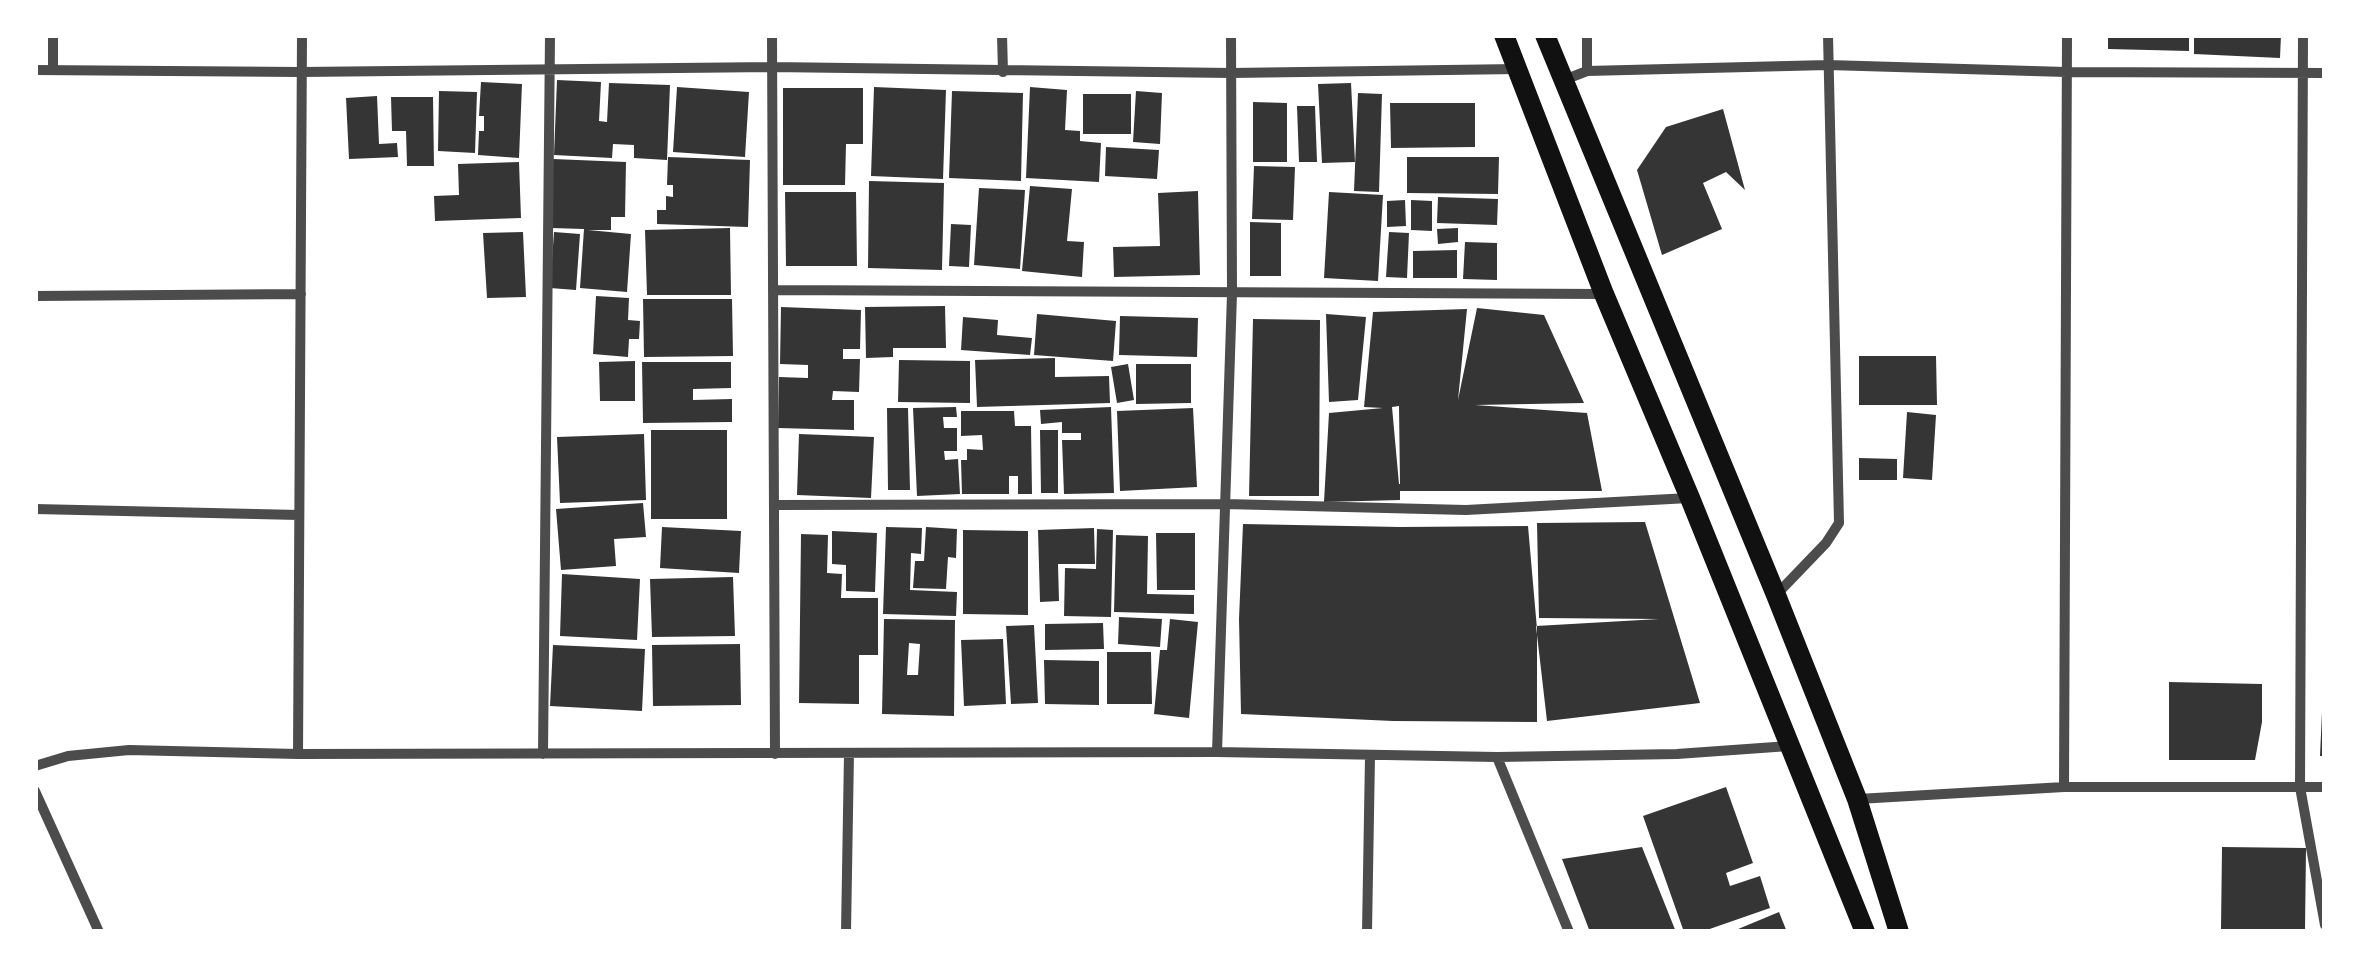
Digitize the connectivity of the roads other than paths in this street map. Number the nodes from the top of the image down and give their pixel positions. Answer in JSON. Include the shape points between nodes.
{"nodes":[{"id":1,"x":53,"y":35,"type":"edge"},
{"id":2,"x":302,"y":35,"type":"edge"},
{"id":3,"x":550,"y":35,"type":"edge"},
{"id":4,"x":772,"y":35,"type":"edge"},
{"id":5,"x":1002,"y":35,"type":"edge"},
{"id":6,"x":1231,"y":35,"type":"edge"},
{"id":7,"x":1504,"y":35,"type":"edge"},
{"id":8,"x":1545,"y":35,"type":"edge"},
{"id":9,"x":1587,"y":35,"type":"edge"},
{"id":10,"x":1828,"y":35,"type":"edge"},
{"id":11,"x":2066,"y":35,"type":"edge"},
{"id":12,"x":2304,"y":35,"type":"edge"},
{"id":13,"x":1828,"y":65,"type":"junction"},
{"id":14,"x":772,"y":67,"type":"junction"},
{"id":15,"x":1518,"y":69,"type":"junction"},
{"id":16,"x":35,"y":70,"type":"edge"},
{"id":17,"x":53,"y":70,"type":"junction"},
{"id":18,"x":550,"y":70,"type":"junction"},
{"id":19,"x":1586,"y":71,"type":"junction"},
{"id":20,"x":301,"y":72,"type":"junction"},
{"id":21,"x":1002,"y":72,"type":"junction"},
{"id":22,"x":2066,"y":72,"type":"junction"},
{"id":23,"x":2303,"y":73,"type":"junction"},
{"id":24,"x":1231,"y":74,"type":"junction"},
{"id":25,"x":2325,"y":74,"type":"edge"},
{"id":26,"x":1564,"y":80,"type":"junction"},
{"id":27,"x":773,"y":290,"type":"junction"},
{"id":28,"x":301,"y":294,"type":"junction"},
{"id":29,"x":1232,"y":294,"type":"junction"},
{"id":30,"x":1604,"y":294,"type":"junction"},
{"id":31,"x":35,"y":296,"type":"edge"},
{"id":32,"x":1690,"y":498,"type":"junction"},
{"id":33,"x":1225,"y":504,"type":"junction"},
{"id":34,"x":774,"y":505,"type":"junction"},
{"id":35,"x":35,"y":509,"type":"edge"},
{"id":36,"x":299,"y":514,"type":"junction"},
{"id":37,"x":1776,"y":594,"type":"junction"},
{"id":38,"x":1788,"y":746,"type":"junction"},
{"id":39,"x":1217,"y":752,"type":"junction"},
{"id":40,"x":849,"y":753,"type":"junction"},
{"id":41,"x":298,"y":754,"type":"junction"},
{"id":42,"x":544,"y":754,"type":"junction"},
{"id":43,"x":775,"y":754,"type":"junction"},
{"id":44,"x":1370,"y":756,"type":"junction"},
{"id":45,"x":1496,"y":758,"type":"junction"},
{"id":46,"x":35,"y":766,"type":"edge"},
{"id":47,"x":2064,"y":786,"type":"junction"},
{"id":48,"x":2300,"y":787,"type":"junction"},
{"id":49,"x":2325,"y":788,"type":"edge"},
{"id":50,"x":35,"y":791,"type":"edge"},
{"id":51,"x":1856,"y":799,"type":"junction"},
{"id":52,"x":2325,"y":925,"type":"edge"},
{"id":53,"x":99,"y":932,"type":"edge"},
{"id":54,"x":846,"y":932,"type":"edge"},
{"id":55,"x":1367,"y":932,"type":"edge"},
{"id":56,"x":1569,"y":932,"type":"edge"},
{"id":57,"x":1865,"y":932,"type":"edge"},
{"id":58,"x":1899,"y":932,"type":"edge"}],
"edges":[{"from":1,"to":17,"type":"street"},
{"from":2,"to":20,"type":"street"},
{"from":3,"to":18,"type":"street"},
{"from":4,"to":14,"type":"street"},
{"from":5,"to":21,"type":"street"},
{"from":6,"to":24,"type":"street"},
{"from":7,"to":15,"type":"main road"},
{"from":8,"to":26,"type":"main road"},
{"from":9,"to":19,"type":"street"},
{"from":10,"to":13,"type":"street"},
{"from":11,"to":22,"type":"street"},
{"from":12,"to":23,"type":"street"},
{"from":13,"to":19,"type":"street"},
{"from":13,"to":22,"type":"street"},
{"from":13,"to":37,"type":"street","via":[[1839,523]]},
{"from":14,"to":18,"type":"street"},
{"from":14,"to":21,"type":"street"},
{"from":14,"to":27,"type":"street"},
{"from":15,"to":24,"type":"street"},
{"from":15,"to":30,"type":"main road"},
{"from":16,"to":17,"type":"street"},
{"from":17,"to":20,"type":"street"},
{"from":18,"to":20,"type":"street"},
{"from":18,"to":42,"type":"street"},
{"from":19,"to":26,"type":"street"},
{"from":20,"to":28,"type":"street"},
{"from":21,"to":24,"type":"street"},
{"from":22,"to":23,"type":"street"},
{"from":22,"to":47,"type":"street"},
{"from":23,"to":25,"type":"street"},
{"from":23,"to":48,"type":"street"},
{"from":24,"to":29,"type":"street"},
{"from":26,"to":37,"type":"main road"},
{"from":27,"to":29,"type":"street"},
{"from":27,"to":34,"type":"street"},
{"from":28,"to":31,"type":"street"},
{"from":28,"to":36,"type":"street"},
{"from":29,"to":30,"type":"street"},
{"from":29,"to":33,"type":"street"},
{"from":30,"to":32,"type":"main road"},
{"from":32,"to":33,"type":"street","via":[[1466,510]]},
{"from":32,"to":38,"type":"main road"},
{"from":33,"to":34,"type":"street"},
{"from":33,"to":39,"type":"street"},
{"from":34,"to":43,"type":"street"},
{"from":35,"to":36,"type":"street"},
{"from":36,"to":41,"type":"street"},
{"from":37,"to":51,"type":"main road"},
{"from":38,"to":45,"type":"street"},
{"from":38,"to":57,"type":"main road"},
{"from":39,"to":40,"type":"street"},
{"from":39,"to":44,"type":"street"},
{"from":40,"to":43,"type":"street"},
{"from":40,"to":54,"type":"street"},
{"from":41,"to":42,"type":"street"},
{"from":41,"to":46,"type":"street","via":[[128,750]]},
{"from":42,"to":43,"type":"street"},
{"from":44,"to":45,"type":"street"},
{"from":44,"to":55,"type":"street"},
{"from":45,"to":56,"type":"street"},
{"from":47,"to":48,"type":"street"},
{"from":47,"to":51,"type":"street"},
{"from":48,"to":49,"type":"street"},
{"from":48,"to":52,"type":"street"},
{"from":50,"to":53,"type":"street"},
{"from":51,"to":58,"type":"main road"}]}
